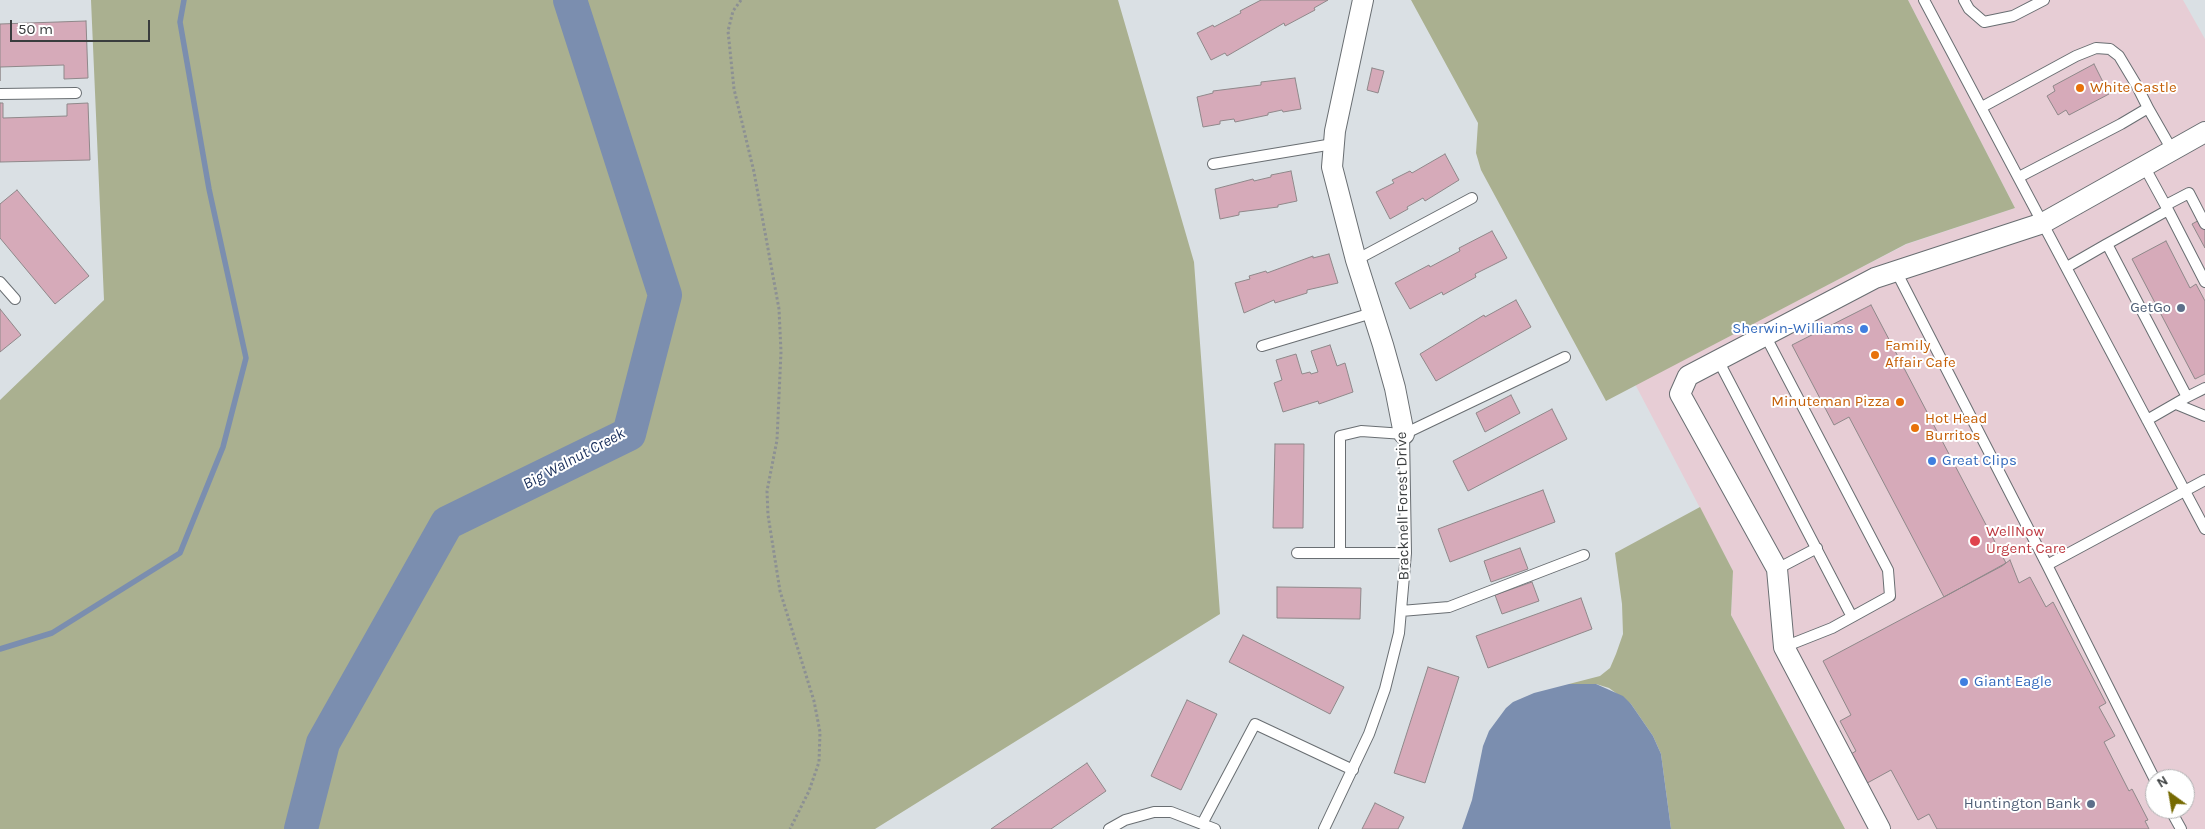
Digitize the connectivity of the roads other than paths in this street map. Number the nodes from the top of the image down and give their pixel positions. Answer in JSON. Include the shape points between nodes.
{"nodes":[{"id":1,"x":1363,"y":0,"type":"edge"},
{"id":2,"x":1924,"y":0,"type":"edge"},
{"id":3,"x":1964,"y":0,"type":"edge"},
{"id":4,"x":2044,"y":0,"type":"edge"},
{"id":5,"x":76,"y":93,"type":"dead end"},
{"id":6,"x":0,"y":94,"type":"edge"},
{"id":7,"x":1982,"y":107,"type":"junction"},
{"id":8,"x":2148,"y":108,"type":"junction"},
{"id":9,"x":2205,"y":132,"type":"edge"},
{"id":10,"x":1334,"y":144,"type":"junction"},
{"id":11,"x":2172,"y":150,"type":"junction"},
{"id":12,"x":1213,"y":164,"type":"dead end"},
{"id":13,"x":2144,"y":166,"type":"junction"},
{"id":14,"x":2019,"y":177,"type":"junction"},
{"id":15,"x":1472,"y":198,"type":"dead end"},
{"id":16,"x":2167,"y":207,"type":"junction"},
{"id":17,"x":2044,"y":223,"type":"junction"},
{"id":18,"x":2205,"y":224,"type":"edge"},
{"id":19,"x":2107,"y":244,"type":"junction"},
{"id":20,"x":1356,"y":260,"type":"junction"},
{"id":21,"x":2067,"y":267,"type":"junction"},
{"id":22,"x":1896,"y":271,"type":"junction"},
{"id":23,"x":0,"y":282,"type":"edge"},
{"id":24,"x":2205,"y":282,"type":"edge"},
{"id":25,"x":15,"y":299,"type":"dead end"},
{"id":26,"x":1372,"y":313,"type":"junction"},
{"id":27,"x":1765,"y":335,"type":"junction"},
{"id":28,"x":1262,"y":346,"type":"dead end"},
{"id":29,"x":1565,"y":357,"type":"dead end"},
{"id":30,"x":1718,"y":360,"type":"junction"},
{"id":31,"x":2205,"y":388,"type":"edge"},
{"id":32,"x":2187,"y":397,"type":"junction"},
{"id":33,"x":2176,"y":404,"type":"junction"},
{"id":34,"x":2205,"y":416,"type":"edge"},
{"id":35,"x":2147,"y":420,"type":"junction"},
{"id":36,"x":1404,"y":434,"type":"junction"},
{"id":37,"x":2205,"y":480,"type":"edge"},
{"id":38,"x":2184,"y":490,"type":"junction"},
{"id":39,"x":2205,"y":530,"type":"edge"},
{"id":40,"x":1816,"y":548,"type":"junction"},
{"id":41,"x":1297,"y":553,"type":"dead end"},
{"id":42,"x":1340,"y":553,"type":"junction"},
{"id":43,"x":1406,"y":553,"type":"junction"},
{"id":44,"x":1584,"y":555,"type":"dead end"},
{"id":45,"x":2047,"y":565,"type":"junction"},
{"id":46,"x":1777,"y":569,"type":"junction"},
{"id":47,"x":1401,"y":611,"type":"junction"},
{"id":48,"x":1852,"y":617,"type":"junction"},
{"id":49,"x":1784,"y":647,"type":"junction"},
{"id":50,"x":2149,"y":769,"type":"edge"},
{"id":51,"x":1353,"y":770,"type":"junction"},
{"id":52,"x":1202,"y":824,"type":"junction"},
{"id":53,"x":1109,"y":829,"type":"edge"},
{"id":54,"x":1215,"y":829,"type":"edge"},
{"id":55,"x":1324,"y":829,"type":"edge"},
{"id":56,"x":1880,"y":829,"type":"edge"}],
"edges":[{"from":1,"to":10,"type":"street","name":"Bracknell Forest Drive"},
{"from":2,"to":7,"type":"lane"},
{"from":3,"to":4,"type":"lane","via":[[1984,22],[2013,16]]},
{"from":5,"to":6,"type":"lane"},
{"from":7,"to":8,"type":"lane","via":[[2096,48],[2110,49],[2119,56]]},
{"from":7,"to":14,"type":"lane"},
{"from":8,"to":11,"type":"lane"},
{"from":8,"to":14,"type":"lane"},
{"from":9,"to":11,"type":"street"},
{"from":10,"to":12,"type":"lane"},
{"from":10,"to":20,"type":"street","name":"Bracknell Forest Drive","via":[[1332,167]]},
{"from":11,"to":13,"type":"street"},
{"from":13,"to":16,"type":"lane"},
{"from":13,"to":17,"type":"street"},
{"from":14,"to":17,"type":"lane"},
{"from":15,"to":20,"type":"lane"},
{"from":16,"to":18,"type":"lane","via":[[2189,193]]},
{"from":16,"to":19,"type":"lane"},
{"from":16,"to":24,"type":"lane"},
{"from":17,"to":21,"type":"lane"},
{"from":17,"to":22,"type":"street"},
{"from":19,"to":21,"type":"lane"},
{"from":19,"to":32,"type":"lane"},
{"from":20,"to":26,"type":"street","name":"Bracknell Forest Drive"},
{"from":21,"to":35,"type":"lane"},
{"from":22,"to":27,"type":"street","via":[[1875,278]]},
{"from":22,"to":45,"type":"lane"},
{"from":23,"to":25,"type":"lane"},
{"from":26,"to":28,"type":"lane"},
{"from":26,"to":36,"type":"street","name":"Bracknell Forest Drive","via":[[1395,388]]},
{"from":27,"to":30,"type":"street"},
{"from":27,"to":48,"type":"lane","via":[[1888,570],[1890,596]]},
{"from":29,"to":36,"type":"lane"},
{"from":30,"to":40,"type":"lane"},
{"from":30,"to":46,"type":"street","via":[[1688,376],[1680,394]]},
{"from":31,"to":32,"type":"lane"},
{"from":32,"to":33,"type":"lane"},
{"from":33,"to":34,"type":"lane"},
{"from":33,"to":35,"type":"lane"},
{"from":35,"to":38,"type":"lane"},
{"from":36,"to":42,"type":"lane","via":[[1361,432],[1340,436]]},
{"from":36,"to":43,"type":"lane","name":"Bracknell Forest Drive"},
{"from":37,"to":38,"type":"lane"},
{"from":38,"to":39,"type":"lane"},
{"from":38,"to":45,"type":"lane"},
{"from":40,"to":46,"type":"lane"},
{"from":40,"to":48,"type":"lane"},
{"from":41,"to":42,"type":"lane"},
{"from":42,"to":43,"type":"lane"},
{"from":43,"to":47,"type":"lane","name":"Bracknell Forest Drive"},
{"from":44,"to":47,"type":"lane","via":[[1449,607]]},
{"from":45,"to":50,"type":"lane"},
{"from":46,"to":49,"type":"street"},
{"from":47,"to":51,"type":"lane","name":"Bracknell Forest Drive","via":[[1385,689]]},
{"from":48,"to":49,"type":"lane"},
{"from":49,"to":56,"type":"street"},
{"from":51,"to":52,"type":"lane","via":[[1255,724]]},
{"from":51,"to":55,"type":"lane","name":"Bracknell Forest Drive"},
{"from":52,"to":53,"type":"lane","via":[[1171,812],[1154,812],[1125,820]]},
{"from":52,"to":54,"type":"lane"}]}
